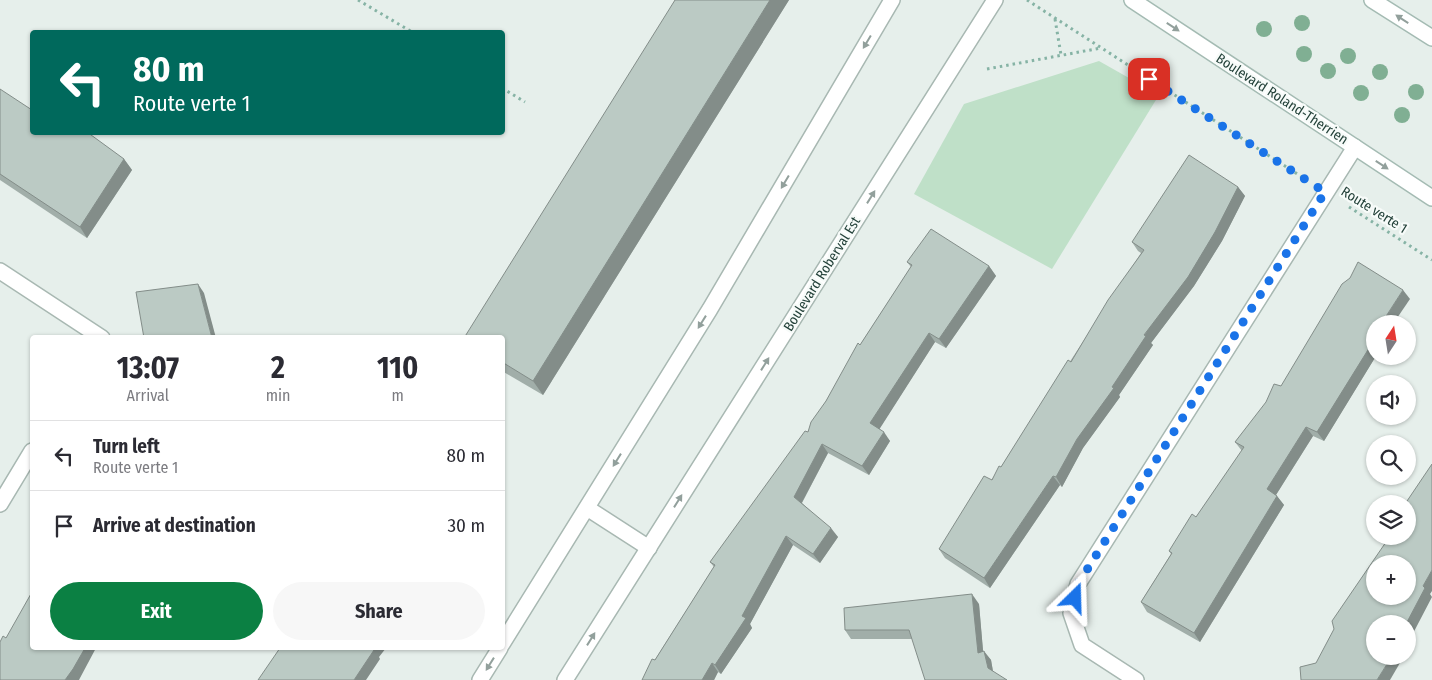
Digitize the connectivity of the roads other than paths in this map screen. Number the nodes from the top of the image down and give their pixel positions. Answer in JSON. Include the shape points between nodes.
{"nodes":[{"id":1,"x":892,"y":0,"type":"edge"},
{"id":2,"x":996,"y":0,"type":"edge"},
{"id":3,"x":1132,"y":0,"type":"edge"},
{"id":4,"x":1372,"y":0,"type":"edge"},
{"id":5,"x":1432,"y":38,"type":"edge"},
{"id":6,"x":1355,"y":147,"type":"junction"},
{"id":7,"x":1432,"y":198,"type":"edge"},
{"id":8,"x":0,"y":271,"type":"edge"},
{"id":9,"x":97,"y":335,"type":"edge"},
{"id":10,"x":30,"y":454,"type":"edge"},
{"id":11,"x":0,"y":504,"type":"edge"},
{"id":12,"x":587,"y":508,"type":"junction"},
{"id":13,"x":648,"y":548,"type":"junction"},
{"id":14,"x":505,"y":639,"type":"edge"},
{"id":15,"x":499,"y":650,"type":"edge"},
{"id":16,"x":480,"y":680,"type":"edge"},
{"id":17,"x":566,"y":680,"type":"edge"},
{"id":18,"x":1136,"y":680,"type":"edge"}],
"edges":[{"from":1,"to":12,"type":"street","one_way":true,"via":[[710,310]]},
{"from":13,"to":2,"type":"street","name":"Boulevard Roberval Est","one_way":true},
{"from":3,"to":6,"type":"street","name":"Boulevard Roland-Therrien","one_way":true},
{"from":5,"to":4,"type":"street","one_way":true},
{"from":6,"to":7,"type":"street","name":"Boulevard Roland-Therrien","one_way":true},
{"from":6,"to":18,"type":"street","via":[[1078,584],[1071,613],[1082,645]]},
{"from":8,"to":9,"type":"street"},
{"from":10,"to":11,"type":"street"},
{"from":12,"to":13,"type":"street"},
{"from":12,"to":14,"type":"street"},
{"from":17,"to":13,"type":"street","name":"Boulevard Roberval Est","one_way":true},
{"from":15,"to":16,"type":"street","one_way":true}]}
